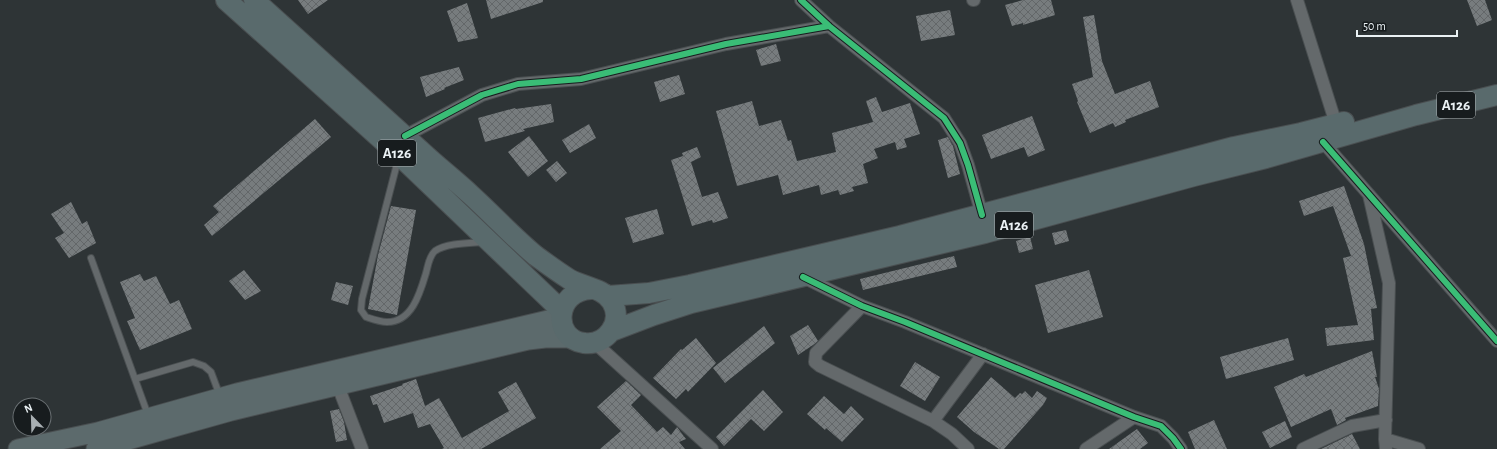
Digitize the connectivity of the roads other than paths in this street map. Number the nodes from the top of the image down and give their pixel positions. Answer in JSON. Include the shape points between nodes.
{"nodes":[{"id":1,"x":226,"y":0,"type":"edge"},
{"id":2,"x":254,"y":0,"type":"edge"},
{"id":3,"x":801,"y":0,"type":"edge"},
{"id":4,"x":1297,"y":0,"type":"edge"},
{"id":5,"x":829,"y":26,"type":"junction"},
{"id":6,"x":1497,"y":95,"type":"edge"},
{"id":7,"x":1416,"y":115,"type":"junction"},
{"id":8,"x":1336,"y":124,"type":"junction"},
{"id":9,"x":1323,"y":142,"type":"junction"},
{"id":10,"x":402,"y":145,"type":"junction"},
{"id":11,"x":1369,"y":194,"type":"junction"},
{"id":12,"x":982,"y":215,"type":"junction"},
{"id":13,"x":491,"y":242,"type":"junction"},
{"id":14,"x":91,"y":258,"type":"dead end"},
{"id":15,"x":803,"y":277,"type":"junction"},
{"id":16,"x":600,"y":293,"type":"junction"},
{"id":17,"x":862,"y":306,"type":"junction"},
{"id":18,"x":562,"y":314,"type":"junction"},
{"id":19,"x":612,"y":331,"type":"junction"},
{"id":20,"x":572,"y":338,"type":"junction"},
{"id":21,"x":1497,"y":341,"type":"edge"},
{"id":22,"x":595,"y":343,"type":"junction"},
{"id":23,"x":983,"y":354,"type":"junction"},
{"id":24,"x":135,"y":379,"type":"junction"},
{"id":25,"x":338,"y":386,"type":"junction"},
{"id":26,"x":221,"y":397,"type":"junction"},
{"id":27,"x":149,"y":417,"type":"junction"},
{"id":28,"x":1134,"y":417,"type":"junction"},
{"id":29,"x":1386,"y":420,"type":"junction"},
{"id":30,"x":933,"y":421,"type":"junction"},
{"id":31,"x":1386,"y":444,"type":"edge"},
{"id":32,"x":18,"y":449,"type":"edge"},
{"id":33,"x":96,"y":449,"type":"edge"},
{"id":34,"x":362,"y":449,"type":"edge"},
{"id":35,"x":712,"y":449,"type":"edge"},
{"id":36,"x":968,"y":449,"type":"edge"},
{"id":37,"x":1086,"y":449,"type":"edge"},
{"id":38,"x":1181,"y":449,"type":"edge"},
{"id":39,"x":1303,"y":449,"type":"edge"},
{"id":40,"x":1419,"y":449,"type":"edge"}],
"edges":[{"from":1,"to":10,"type":"highway","number":"A126"},
{"from":2,"to":10,"type":"highway","number":"A126"},
{"from":3,"to":5,"type":"street"},
{"from":4,"to":8,"type":"street"},
{"from":5,"to":10,"type":"street","via":[[726,44],[581,79],[518,84],[482,95]]},
{"from":5,"to":12,"type":"street","via":[[944,118],[960,143]]},
{"from":6,"to":7,"type":"highway","number":"A126"},
{"from":7,"to":8,"type":"highway","number":"A126","via":[[1381,116]]},
{"from":7,"to":9,"type":"highway","number":"A126"},
{"from":8,"to":12,"type":"highway","number":"A126","via":[[1212,153]]},
{"from":9,"to":11,"type":"street"},
{"from":9,"to":15,"type":"highway","number":"A126","via":[[1000,229]]},
{"from":10,"to":13,"type":"highway","number":"A126"},
{"from":10,"to":13,"type":"lane","via":[[362,299],[361,310],[366,317],[387,322],[401,319],[414,307],[429,260],[434,252],[442,247]]},
{"from":10,"to":16,"type":"highway","number":"A126","via":[[471,195],[533,253],[570,280]]},
{"from":11,"to":21,"type":"street"},
{"from":11,"to":29,"type":"street","via":[[1389,283]]},
{"from":12,"to":16,"type":"highway","number":"A126","via":[[690,285],[648,293]]},
{"from":13,"to":18,"type":"highway","number":"A126"},
{"from":14,"to":24,"type":"lane"},
{"from":15,"to":17,"type":"street"},
{"from":15,"to":19,"type":"highway","number":"A126","via":[[691,303]]},
{"from":16,"to":18,"type":"highway","number":"A126","via":[[583,289],[576,292],[564,303]]},
{"from":16,"to":19,"type":"highway","via":[[612,301],[616,313]]},
{"from":17,"to":23,"type":"street"},
{"from":17,"to":30,"type":"street","via":[[816,353],[815,362]]},
{"from":18,"to":20,"type":"highway","number":"A126","via":[[563,325]]},
{"from":18,"to":26,"type":"main road"},
{"from":19,"to":22,"type":"highway","number":"A126"},
{"from":20,"to":22,"type":"highway","via":[[583,343]]},
{"from":20,"to":25,"type":"main road","via":[[528,340]]},
{"from":22,"to":35,"type":"street"},
{"from":23,"to":28,"type":"street"},
{"from":23,"to":30,"type":"street"},
{"from":24,"to":26,"type":"lane","via":[[193,362],[211,372]]},
{"from":24,"to":27,"type":"lane"},
{"from":25,"to":33,"type":"main road","via":[[231,411]]},
{"from":25,"to":34,"type":"street"},
{"from":26,"to":27,"type":"main road"},
{"from":27,"to":32,"type":"main road","via":[[98,432]]},
{"from":28,"to":37,"type":"street"},
{"from":28,"to":38,"type":"street","via":[[1161,426]]},
{"from":29,"to":31,"type":"street"},
{"from":29,"to":39,"type":"street","via":[[1352,426]]},
{"from":30,"to":36,"type":"street"},
{"from":31,"to":40,"type":"street"}]}
